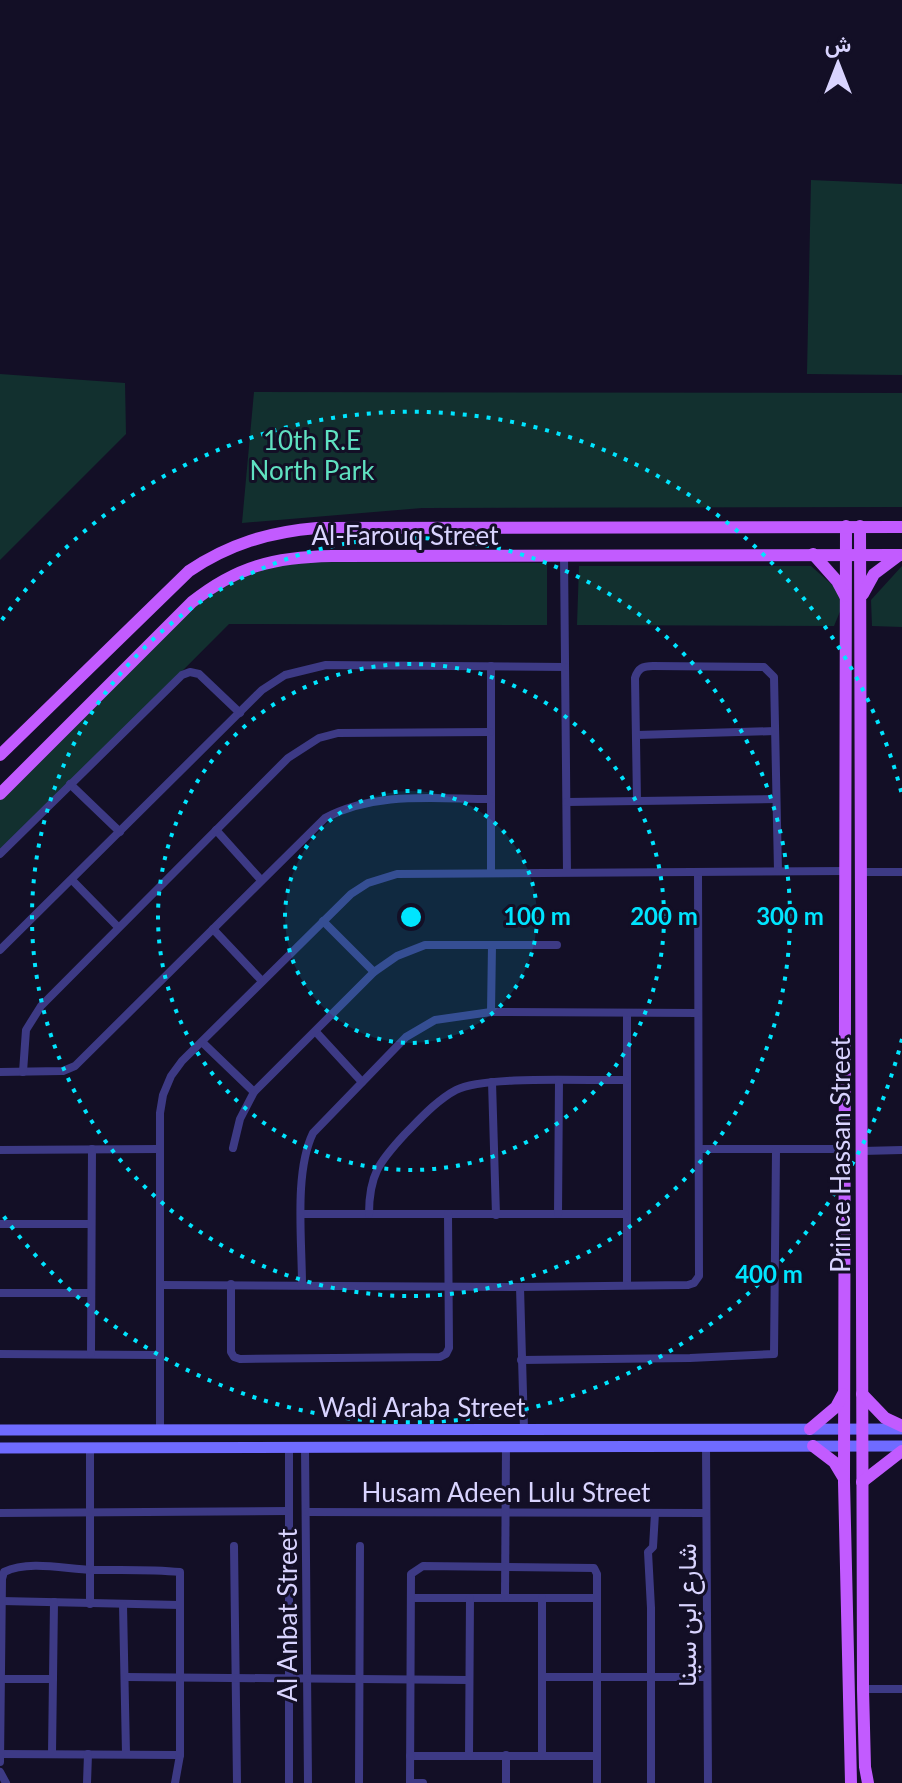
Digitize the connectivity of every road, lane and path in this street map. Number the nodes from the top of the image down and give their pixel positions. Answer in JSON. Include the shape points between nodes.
{"nodes":[{"id":1,"x":846,"y":526,"type":"junction"},
{"id":2,"x":860,"y":526,"type":"junction"},
{"id":3,"x":902,"y":527,"type":"edge"},
{"id":4,"x":813,"y":554,"type":"junction"},
{"id":5,"x":846,"y":555,"type":"junction"},
{"id":6,"x":860,"y":555,"type":"junction"},
{"id":7,"x":901,"y":555,"type":"edge"},
{"id":8,"x":564,"y":556,"type":"junction"},
{"id":9,"x":846,"y":597,"type":"junction"},
{"id":10,"x":860,"y":601,"type":"junction"},
{"id":11,"x":491,"y":666,"type":"junction"},
{"id":12,"x":565,"y":667,"type":"junction"},
{"id":13,"x":240,"y":713,"type":"junction"},
{"id":14,"x":775,"y":731,"type":"junction"},
{"id":15,"x":490,"y":732,"type":"junction"},
{"id":16,"x":637,"y":735,"type":"junction"},
{"id":17,"x":2,"y":751,"type":"edge"},
{"id":18,"x":70,"y":784,"type":"junction"},
{"id":19,"x":0,"y":794,"type":"edge"},
{"id":20,"x":491,"y":799,"type":"junction"},
{"id":21,"x":776,"y":799,"type":"junction"},
{"id":22,"x":637,"y":801,"type":"junction"},
{"id":23,"x":567,"y":802,"type":"junction"},
{"id":24,"x":216,"y":830,"type":"junction"},
{"id":25,"x":120,"y":832,"type":"junction"},
{"id":26,"x":0,"y":854,"type":"edge"},
{"id":27,"x":778,"y":871,"type":"junction"},
{"id":28,"x":845,"y":871,"type":"junction"},
{"id":29,"x":491,"y":872,"type":"junction"},
{"id":30,"x":567,"y":872,"type":"junction"},
{"id":31,"x":698,"y":872,"type":"junction"},
{"id":32,"x":861,"y":872,"type":"junction"},
{"id":33,"x":902,"y":872,"type":"edge"},
{"id":34,"x":72,"y":880,"type":"junction"},
{"id":35,"x":261,"y":880,"type":"junction"},
{"id":36,"x":323,"y":921,"type":"junction"},
{"id":37,"x":118,"y":927,"type":"junction"},
{"id":38,"x":213,"y":929,"type":"junction"},
{"id":39,"x":492,"y":945,"type":"junction"},
{"id":40,"x":557,"y":945,"type":"dead end"},
{"id":41,"x":1,"y":948,"type":"edge"},
{"id":42,"x":374,"y":972,"type":"junction"},
{"id":43,"x":262,"y":981,"type":"junction"},
{"id":44,"x":491,"y":1012,"type":"junction"},
{"id":45,"x":698,"y":1013,"type":"junction"},
{"id":46,"x":627,"y":1014,"type":"junction"},
{"id":47,"x":316,"y":1032,"type":"junction"},
{"id":48,"x":202,"y":1042,"type":"junction"},
{"id":49,"x":0,"y":1072,"type":"edge"},
{"id":50,"x":23,"y":1072,"type":"junction"},
{"id":51,"x":626,"y":1080,"type":"junction"},
{"id":52,"x":559,"y":1081,"type":"junction"},
{"id":53,"x":362,"y":1082,"type":"junction"},
{"id":54,"x":492,"y":1082,"type":"junction"},
{"id":55,"x":254,"y":1092,"type":"junction"},
{"id":56,"x":233,"y":1148,"type":"dead end"},
{"id":57,"x":92,"y":1149,"type":"junction"},
{"id":58,"x":159,"y":1149,"type":"junction"},
{"id":59,"x":700,"y":1149,"type":"junction"},
{"id":60,"x":844,"y":1149,"type":"junction"},
{"id":61,"x":0,"y":1150,"type":"edge"},
{"id":62,"x":902,"y":1150,"type":"edge"},
{"id":63,"x":776,"y":1151,"type":"junction"},
{"id":64,"x":862,"y":1151,"type":"junction"},
{"id":65,"x":302,"y":1214,"type":"junction"},
{"id":66,"x":369,"y":1214,"type":"junction"},
{"id":67,"x":448,"y":1214,"type":"junction"},
{"id":68,"x":558,"y":1214,"type":"junction"},
{"id":69,"x":625,"y":1214,"type":"junction"},
{"id":70,"x":496,"y":1215,"type":"junction"},
{"id":71,"x":0,"y":1224,"type":"edge"},
{"id":72,"x":91,"y":1224,"type":"junction"},
{"id":73,"x":231,"y":1284,"type":"junction"},
{"id":74,"x":160,"y":1285,"type":"junction"},
{"id":75,"x":302,"y":1285,"type":"junction"},
{"id":76,"x":627,"y":1285,"type":"junction"},
{"id":77,"x":449,"y":1287,"type":"junction"},
{"id":78,"x":520,"y":1287,"type":"junction"},
{"id":79,"x":0,"y":1293,"type":"edge"},
{"id":80,"x":91,"y":1293,"type":"junction"},
{"id":81,"x":0,"y":1354,"type":"edge"},
{"id":82,"x":91,"y":1354,"type":"junction"},
{"id":83,"x":158,"y":1355,"type":"junction"},
{"id":84,"x":521,"y":1360,"type":"junction"},
{"id":85,"x":844,"y":1391,"type":"junction"},
{"id":86,"x":862,"y":1394,"type":"junction"},
{"id":87,"x":902,"y":1428,"type":"edge"},
{"id":88,"x":434,"y":1429,"type":"junction"},
{"id":89,"x":524,"y":1429,"type":"junction"},
{"id":90,"x":810,"y":1429,"type":"junction"},
{"id":91,"x":844,"y":1429,"type":"junction"},
{"id":92,"x":862,"y":1429,"type":"junction"},
{"id":93,"x":0,"y":1430,"type":"edge"},
{"id":94,"x":160,"y":1430,"type":"junction"},
{"id":95,"x":706,"y":1446,"type":"junction"},
{"id":96,"x":813,"y":1446,"type":"junction"},
{"id":97,"x":844,"y":1446,"type":"junction"},
{"id":98,"x":862,"y":1446,"type":"junction"},
{"id":99,"x":90,"y":1447,"type":"junction"},
{"id":100,"x":289,"y":1447,"type":"junction"},
{"id":101,"x":305,"y":1447,"type":"junction"},
{"id":102,"x":435,"y":1447,"type":"junction"},
{"id":103,"x":506,"y":1447,"type":"junction"},
{"id":104,"x":0,"y":1448,"type":"edge"},
{"id":105,"x":902,"y":1449,"type":"edge"},
{"id":106,"x":844,"y":1482,"type":"junction"},
{"id":107,"x":862,"y":1482,"type":"junction"},
{"id":108,"x":289,"y":1511,"type":"junction"},
{"id":109,"x":90,"y":1512,"type":"junction"},
{"id":110,"x":306,"y":1512,"type":"junction"},
{"id":111,"x":504,"y":1512,"type":"junction"},
{"id":112,"x":0,"y":1513,"type":"edge"},
{"id":113,"x":655,"y":1513,"type":"junction"},
{"id":114,"x":706,"y":1513,"type":"junction"},
{"id":115,"x":234,"y":1546,"type":"dead end"},
{"id":116,"x":360,"y":1546,"type":"dead end"},
{"id":117,"x":505,"y":1569,"type":"junction"},
{"id":118,"x":89,"y":1570,"type":"junction"},
{"id":119,"x":411,"y":1598,"type":"junction"},
{"id":120,"x":470,"y":1598,"type":"junction"},
{"id":121,"x":505,"y":1598,"type":"junction"},
{"id":122,"x":542,"y":1598,"type":"junction"},
{"id":123,"x":597,"y":1598,"type":"junction"},
{"id":124,"x":2,"y":1601,"type":"junction"},
{"id":125,"x":54,"y":1602,"type":"junction"},
{"id":126,"x":90,"y":1604,"type":"junction"},
{"id":127,"x":123,"y":1605,"type":"junction"},
{"id":128,"x":180,"y":1605,"type":"junction"},
{"id":129,"x":126,"y":1677,"type":"junction"},
{"id":130,"x":543,"y":1677,"type":"junction"},
{"id":131,"x":597,"y":1677,"type":"junction"},
{"id":132,"x":651,"y":1677,"type":"junction"},
{"id":133,"x":707,"y":1677,"type":"junction"},
{"id":134,"x":181,"y":1678,"type":"junction"},
{"id":135,"x":236,"y":1678,"type":"junction"},
{"id":136,"x":289,"y":1678,"type":"junction"},
{"id":137,"x":307,"y":1678,"type":"junction"},
{"id":138,"x":1,"y":1679,"type":"edge"},
{"id":139,"x":53,"y":1679,"type":"junction"},
{"id":140,"x":361,"y":1679,"type":"junction"},
{"id":141,"x":410,"y":1679,"type":"junction"},
{"id":142,"x":469,"y":1680,"type":"junction"},
{"id":143,"x":863,"y":1689,"type":"junction"},
{"id":144,"x":902,"y":1689,"type":"edge"},
{"id":145,"x":52,"y":1753,"type":"junction"},
{"id":146,"x":0,"y":1754,"type":"edge"},
{"id":147,"x":88,"y":1754,"type":"junction"},
{"id":148,"x":126,"y":1754,"type":"junction"},
{"id":149,"x":180,"y":1755,"type":"junction"},
{"id":150,"x":469,"y":1755,"type":"junction"},
{"id":151,"x":506,"y":1755,"type":"junction"},
{"id":152,"x":542,"y":1755,"type":"junction"},
{"id":153,"x":410,"y":1756,"type":"junction"},
{"id":154,"x":597,"y":1756,"type":"junction"},
{"id":155,"x":0,"y":1762,"type":"edge"},
{"id":156,"x":0,"y":1772,"type":"edge"},
{"id":157,"x":6,"y":1783,"type":"edge"},
{"id":158,"x":87,"y":1783,"type":"edge"},
{"id":159,"x":175,"y":1783,"type":"edge"},
{"id":160,"x":237,"y":1783,"type":"edge"},
{"id":161,"x":289,"y":1783,"type":"edge"},
{"id":162,"x":308,"y":1783,"type":"edge"},
{"id":163,"x":359,"y":1783,"type":"edge"},
{"id":164,"x":423,"y":1783,"type":"edge"},
{"id":165,"x":506,"y":1783,"type":"edge"},
{"id":166,"x":597,"y":1783,"type":"edge"},
{"id":167,"x":651,"y":1783,"type":"edge"},
{"id":168,"x":708,"y":1783,"type":"edge"},
{"id":169,"x":851,"y":1783,"type":"edge"},
{"id":170,"x":868,"y":1783,"type":"edge"}],
"edges":[{"from":1,"to":2,"type":"main road","name":"Al-Farouq Street"},
{"from":1,"to":5,"type":"main road","name":"Prince Hassan Street"},
{"from":1,"to":17,"type":"main road","name":"Al-Farouq Street","via":[[317,528],[264,535],[189,571]]},
{"from":2,"to":3,"type":"main road","name":"Al-Farouq Street"},
{"from":2,"to":6,"type":"main road","name":"Prince Hassan Street"},
{"from":4,"to":5,"type":"main road","name":"Al-Farouq Street"},
{"from":4,"to":8,"type":"main road","name":"Al-Farouq Street"},
{"from":4,"to":9,"type":"main road"},
{"from":5,"to":6,"type":"main road","name":"Al-Farouq Street"},
{"from":5,"to":9,"type":"main road","name":"Prince Hassan Street"},
{"from":6,"to":7,"type":"main road","name":"Al-Farouq Street"},
{"from":6,"to":10,"type":"main road","name":"Prince Hassan Street"},
{"from":7,"to":10,"type":"main road","via":[[874,574]]},
{"from":8,"to":12,"type":"street"},
{"from":8,"to":19,"type":"main road","name":"Al-Farouq Street","via":[[287,557],[240,571],[192,602]]},
{"from":9,"to":28,"type":"main road","name":"Prince Hassan Street"},
{"from":10,"to":32,"type":"main road","name":"Prince Hassan Street"},
{"from":11,"to":12,"type":"street"},
{"from":11,"to":13,"type":"street","via":[[312,667],[273,681]]},
{"from":11,"to":15,"type":"street"},
{"from":12,"to":23,"type":"street"},
{"from":13,"to":18,"type":"street","via":[[199,674],[182,675]]},
{"from":13,"to":25,"type":"street"},
{"from":14,"to":16,"type":"street"},
{"from":14,"to":16,"type":"street","via":[[774,677],[764,667],[644,666],[635,678]]},
{"from":14,"to":21,"type":"street"},
{"from":15,"to":20,"type":"street"},
{"from":15,"to":24,"type":"street","via":[[356,731],[319,738],[288,758]]},
{"from":16,"to":22,"type":"street"},
{"from":18,"to":25,"type":"street"},
{"from":18,"to":26,"type":"street"},
{"from":20,"to":29,"type":"street"},
{"from":20,"to":35,"type":"street","via":[[387,799],[341,809],[310,830]]},
{"from":21,"to":22,"type":"street"},
{"from":21,"to":27,"type":"street"},
{"from":22,"to":23,"type":"street"},
{"from":23,"to":30,"type":"street"},
{"from":24,"to":35,"type":"street"},
{"from":24,"to":37,"type":"street"},
{"from":25,"to":34,"type":"street"},
{"from":27,"to":28,"type":"street"},
{"from":27,"to":31,"type":"street"},
{"from":28,"to":60,"type":"main road","name":"Prince Hassan Street"},
{"from":29,"to":30,"type":"street"},
{"from":29,"to":36,"type":"street","via":[[383,877],[351,894]]},
{"from":30,"to":31,"type":"street"},
{"from":31,"to":45,"type":"street"},
{"from":32,"to":33,"type":"street"},
{"from":32,"to":64,"type":"main road","name":"Prince Hassan Street"},
{"from":34,"to":37,"type":"street"},
{"from":34,"to":41,"type":"street"},
{"from":35,"to":38,"type":"street"},
{"from":36,"to":42,"type":"street"},
{"from":36,"to":43,"type":"street"},
{"from":37,"to":50,"type":"street","via":[[31,1019]]},
{"from":38,"to":43,"type":"street"},
{"from":38,"to":50,"type":"street","via":[[75,1066]]},
{"from":39,"to":40,"type":"street"},
{"from":39,"to":42,"type":"street","via":[[425,945]]},
{"from":39,"to":44,"type":"street"},
{"from":42,"to":47,"type":"street"},
{"from":43,"to":48,"type":"street"},
{"from":44,"to":46,"type":"street"},
{"from":44,"to":53,"type":"street","via":[[422,1026]]},
{"from":45,"to":46,"type":"street"},
{"from":45,"to":59,"type":"street"},
{"from":46,"to":51,"type":"street"},
{"from":47,"to":53,"type":"street"},
{"from":47,"to":55,"type":"street"},
{"from":48,"to":55,"type":"street"},
{"from":48,"to":58,"type":"street","via":[[167,1085]]},
{"from":49,"to":50,"type":"street"},
{"from":51,"to":52,"type":"street"},
{"from":51,"to":69,"type":"street"},
{"from":52,"to":54,"type":"street"},
{"from":52,"to":68,"type":"street"},
{"from":53,"to":65,"type":"street","via":[[307,1145]]},
{"from":54,"to":66,"type":"street","via":[[447,1096],[382,1158],[371,1184]]},
{"from":54,"to":70,"type":"street"},
{"from":55,"to":56,"type":"street"},
{"from":57,"to":58,"type":"street"},
{"from":57,"to":61,"type":"street"},
{"from":57,"to":72,"type":"street"},
{"from":58,"to":74,"type":"street"},
{"from":59,"to":63,"type":"street"},
{"from":59,"to":76,"type":"street","via":[[699,1276],[688,1285]]},
{"from":60,"to":63,"type":"street"},
{"from":60,"to":85,"type":"main road","name":"Prince Hassan Street"},
{"from":62,"to":64,"type":"street"},
{"from":63,"to":84,"type":"street","via":[[774,1354]]},
{"from":64,"to":86,"type":"main road","name":"Prince Hassan Street"},
{"from":65,"to":66,"type":"street"},
{"from":65,"to":75,"type":"street"},
{"from":66,"to":67,"type":"street"},
{"from":67,"to":70,"type":"street"},
{"from":67,"to":77,"type":"street"},
{"from":68,"to":69,"type":"street"},
{"from":68,"to":70,"type":"street"},
{"from":69,"to":76,"type":"street"},
{"from":71,"to":72,"type":"street"},
{"from":72,"to":80,"type":"street"},
{"from":73,"to":74,"type":"street"},
{"from":73,"to":75,"type":"street"},
{"from":73,"to":77,"type":"street","via":[[231,1352],[240,1359],[440,1357],[449,1348]]},
{"from":74,"to":83,"type":"street"},
{"from":75,"to":77,"type":"street"},
{"from":76,"to":78,"type":"street"},
{"from":77,"to":78,"type":"street"},
{"from":78,"to":84,"type":"street"},
{"from":79,"to":80,"type":"street"},
{"from":80,"to":82,"type":"street"},
{"from":81,"to":82,"type":"street"},
{"from":82,"to":83,"type":"street"},
{"from":83,"to":94,"type":"street"},
{"from":84,"to":89,"type":"street"},
{"from":85,"to":90,"type":"main road","via":[[836,1407]]},
{"from":85,"to":91,"type":"main road","name":"Prince Hassan Street"},
{"from":86,"to":87,"type":"main road"},
{"from":86,"to":92,"type":"main road","name":"Prince Hassan Street"},
{"from":87,"to":92,"type":"main road","name":"Wadi Araba Street"},
{"from":88,"to":89,"type":"main road","name":"Wadi Araba Street"},
{"from":88,"to":94,"type":"main road","name":"Wadi Araba Street"},
{"from":88,"to":102,"type":"main road"},
{"from":89,"to":90,"type":"main road","name":"Wadi Araba Street"},
{"from":90,"to":91,"type":"main road","name":"Wadi Araba Street"},
{"from":91,"to":92,"type":"main road","name":"Wadi Araba Street"},
{"from":91,"to":97,"type":"main road","name":"Prince Hassan Street"},
{"from":92,"to":98,"type":"main road","name":"Prince Hassan Street"},
{"from":93,"to":94,"type":"main road","name":"Wadi Araba Street"},
{"from":95,"to":96,"type":"main road","name":"Wadi Araba Street"},
{"from":95,"to":103,"type":"main road","name":"Wadi Araba Street"},
{"from":95,"to":114,"type":"street","name":"شارع ابن سينا"},
{"from":96,"to":97,"type":"main road","name":"Wadi Araba Street"},
{"from":96,"to":106,"type":"main road","via":[[834,1462]]},
{"from":97,"to":98,"type":"main road","name":"Wadi Araba Street"},
{"from":97,"to":106,"type":"main road","name":"Prince Hassan Street"},
{"from":98,"to":105,"type":"main road","name":"Wadi Araba Street"},
{"from":98,"to":107,"type":"main road","name":"Prince Hassan Street"},
{"from":99,"to":100,"type":"main road","name":"Wadi Araba Street"},
{"from":99,"to":104,"type":"main road","name":"Wadi Araba Street"},
{"from":99,"to":109,"type":"street"},
{"from":100,"to":101,"type":"main road","name":"Wadi Araba Street"},
{"from":100,"to":108,"type":"street","name":"Al Anbat Street"},
{"from":101,"to":102,"type":"main road","name":"Wadi Araba Street"},
{"from":101,"to":110,"type":"street","name":"Al Anbat Street"},
{"from":102,"to":103,"type":"main road","name":"Wadi Araba Street"},
{"from":103,"to":111,"type":"street"},
{"from":105,"to":107,"type":"main road"},
{"from":106,"to":169,"type":"main road","name":"Prince Hassan Street"},
{"from":107,"to":143,"type":"main road","name":"Prince Hassan Street"},
{"from":108,"to":109,"type":"street"},
{"from":108,"to":136,"type":"street","name":"Al Anbat Street"},
{"from":109,"to":112,"type":"street"},
{"from":109,"to":118,"type":"street"},
{"from":110,"to":111,"type":"street","name":"Husam Adeen Lulu Street"},
{"from":110,"to":137,"type":"street","name":"Al Anbat Street"},
{"from":111,"to":113,"type":"street","name":"Husam Adeen Lulu Street"},
{"from":111,"to":117,"type":"street"},
{"from":113,"to":114,"type":"street","name":"Husam Adeen Lulu Street"},
{"from":113,"to":132,"type":"street","via":[[653,1547],[648,1552]]},
{"from":114,"to":133,"type":"street","name":"شارع ابن سينا"},
{"from":115,"to":135,"type":"street"},
{"from":116,"to":140,"type":"street"},
{"from":117,"to":119,"type":"street","via":[[423,1566],[411,1574]]},
{"from":117,"to":121,"type":"street"},
{"from":117,"to":123,"type":"street","via":[[594,1568]]},
{"from":118,"to":124,"type":"street","via":[[19,1566],[4,1572]]},
{"from":118,"to":126,"type":"street"},
{"from":118,"to":128,"type":"street","via":[[180,1572]]},
{"from":119,"to":120,"type":"street"},
{"from":119,"to":141,"type":"street"},
{"from":120,"to":121,"type":"street"},
{"from":120,"to":142,"type":"street"},
{"from":121,"to":122,"type":"street"},
{"from":122,"to":123,"type":"street"},
{"from":122,"to":130,"type":"street"},
{"from":123,"to":131,"type":"street"},
{"from":124,"to":125,"type":"street"},
{"from":124,"to":138,"type":"street"},
{"from":125,"to":126,"type":"street"},
{"from":125,"to":139,"type":"street"},
{"from":126,"to":127,"type":"street"},
{"from":127,"to":128,"type":"street"},
{"from":127,"to":129,"type":"street"},
{"from":128,"to":134,"type":"street"},
{"from":129,"to":134,"type":"street"},
{"from":129,"to":148,"type":"street"},
{"from":130,"to":131,"type":"street"},
{"from":130,"to":152,"type":"street"},
{"from":131,"to":132,"type":"street"},
{"from":131,"to":154,"type":"street"},
{"from":132,"to":133,"type":"street"},
{"from":132,"to":167,"type":"street"},
{"from":133,"to":168,"type":"street","name":"شارع ابن سينا"},
{"from":134,"to":135,"type":"street"},
{"from":134,"to":149,"type":"street"},
{"from":135,"to":136,"type":"street"},
{"from":135,"to":160,"type":"street"},
{"from":136,"to":137,"type":"street"},
{"from":136,"to":161,"type":"street","name":"Al Anbat Street"},
{"from":137,"to":140,"type":"street"},
{"from":137,"to":162,"type":"street","name":"Al Anbat Street"},
{"from":138,"to":139,"type":"street"},
{"from":138,"to":146,"type":"street"},
{"from":139,"to":145,"type":"street"},
{"from":140,"to":141,"type":"street"},
{"from":140,"to":163,"type":"street"},
{"from":141,"to":142,"type":"street"},
{"from":141,"to":153,"type":"street"},
{"from":142,"to":150,"type":"street"},
{"from":143,"to":144,"type":"street"},
{"from":143,"to":170,"type":"main road","name":"Prince Hassan Street"},
{"from":145,"to":146,"type":"street"},
{"from":145,"to":147,"type":"street"},
{"from":146,"to":155,"type":"street"},
{"from":147,"to":148,"type":"street"},
{"from":147,"to":158,"type":"street"},
{"from":148,"to":149,"type":"street"},
{"from":149,"to":159,"type":"street"},
{"from":150,"to":151,"type":"street"},
{"from":150,"to":153,"type":"street"},
{"from":151,"to":152,"type":"street"},
{"from":151,"to":165,"type":"street"},
{"from":152,"to":154,"type":"street"},
{"from":153,"to":164,"type":"street","via":[[410,1783]]},
{"from":154,"to":166,"type":"street"},
{"from":156,"to":157,"type":"street"}]}
